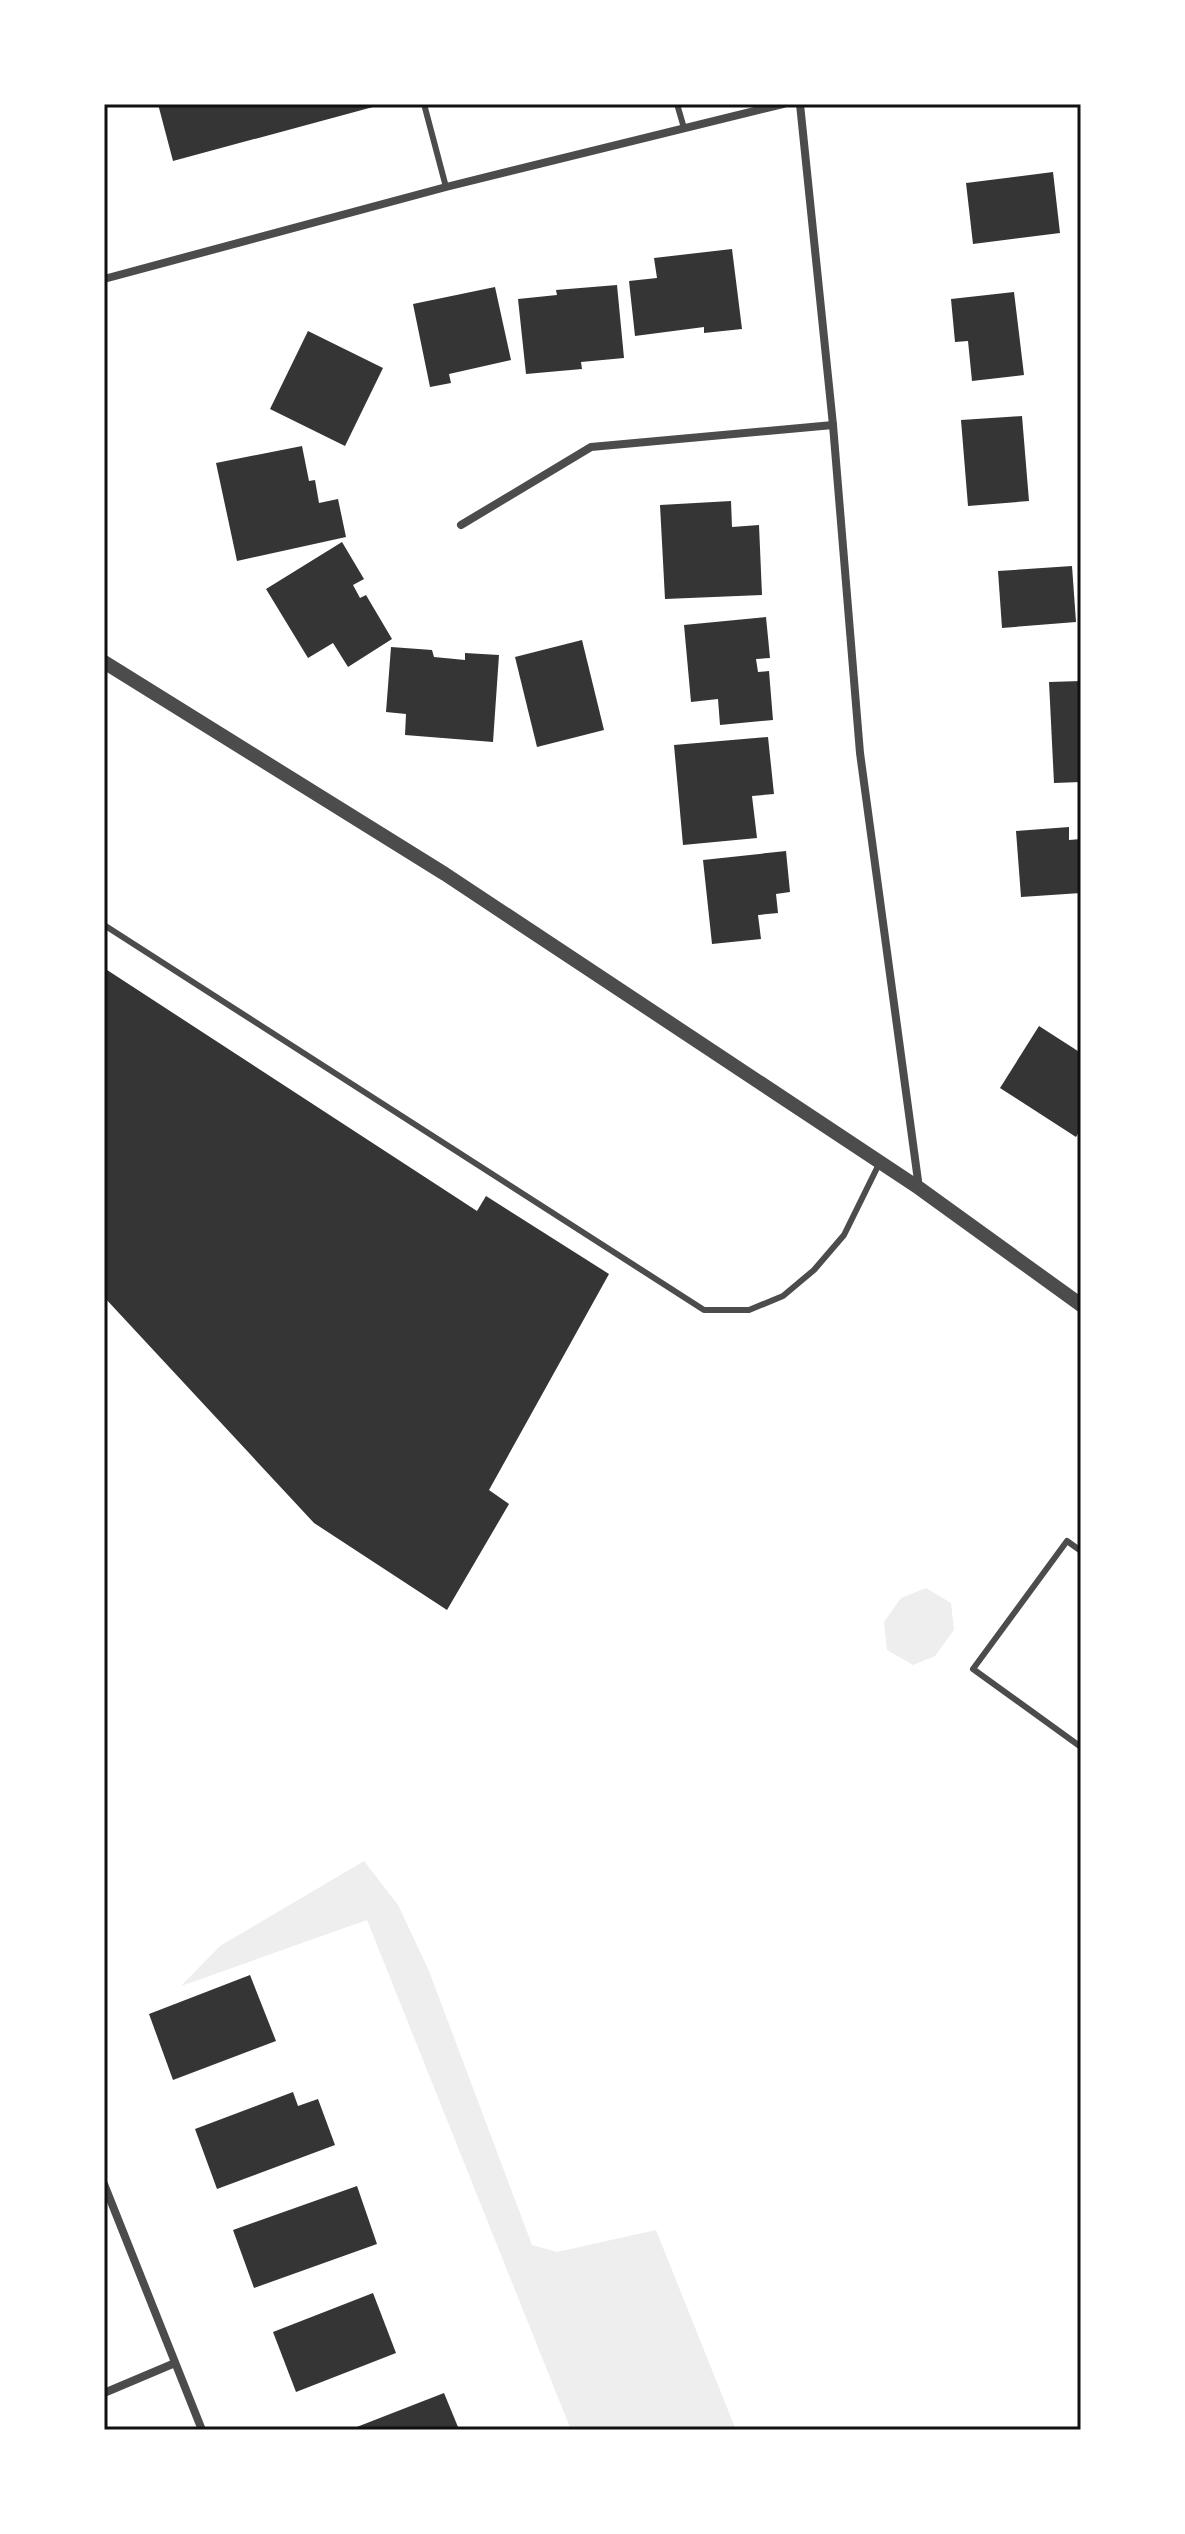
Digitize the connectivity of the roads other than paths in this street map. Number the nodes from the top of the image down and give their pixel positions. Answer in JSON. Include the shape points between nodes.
{"nodes":[{"id":1,"x":424,"y":104,"type":"edge"},
{"id":2,"x":677,"y":104,"type":"edge"},
{"id":3,"x":783,"y":104,"type":"edge"},
{"id":4,"x":800,"y":104,"type":"edge"},
{"id":5,"x":684,"y":128,"type":"junction"},
{"id":6,"x":446,"y":187,"type":"junction"},
{"id":7,"x":104,"y":277,"type":"edge"},
{"id":8,"x":833,"y":425,"type":"junction"},
{"id":9,"x":461,"y":525,"type":"dead end"},
{"id":10,"x":104,"y":662,"type":"edge"},
{"id":11,"x":104,"y":925,"type":"edge"},
{"id":12,"x":880,"y":1163,"type":"junction"},
{"id":13,"x":919,"y":1188,"type":"junction"},
{"id":14,"x":1081,"y":1305,"type":"edge"},
{"id":15,"x":1081,"y":1551,"type":"edge"},
{"id":16,"x":1081,"y":1747,"type":"edge"},
{"id":17,"x":104,"y":2184,"type":"edge"},
{"id":18,"x":175,"y":2363,"type":"junction"},
{"id":19,"x":104,"y":2393,"type":"edge"},
{"id":20,"x":202,"y":2430,"type":"edge"}],
"edges":[{"from":1,"to":6,"type":"lane"},
{"from":2,"to":5,"type":"lane"},
{"from":3,"to":5,"type":"street"},
{"from":4,"to":8,"type":"street"},
{"from":5,"to":6,"type":"street"},
{"from":6,"to":7,"type":"street"},
{"from":8,"to":9,"type":"street","via":[[591,447]]},
{"from":8,"to":13,"type":"street","via":[[860,753]]},
{"from":10,"to":12,"type":"street","via":[[445,874]]},
{"from":11,"to":12,"type":"lane","via":[[704,1310],[749,1310],[783,1296],[844,1235]]},
{"from":12,"to":13,"type":"street"},
{"from":13,"to":14,"type":"street"},
{"from":15,"to":16,"type":"lane","via":[[1067,1541],[973,1669]]},
{"from":17,"to":18,"type":"street"},
{"from":18,"to":19,"type":"street"},
{"from":18,"to":20,"type":"street"}]}
